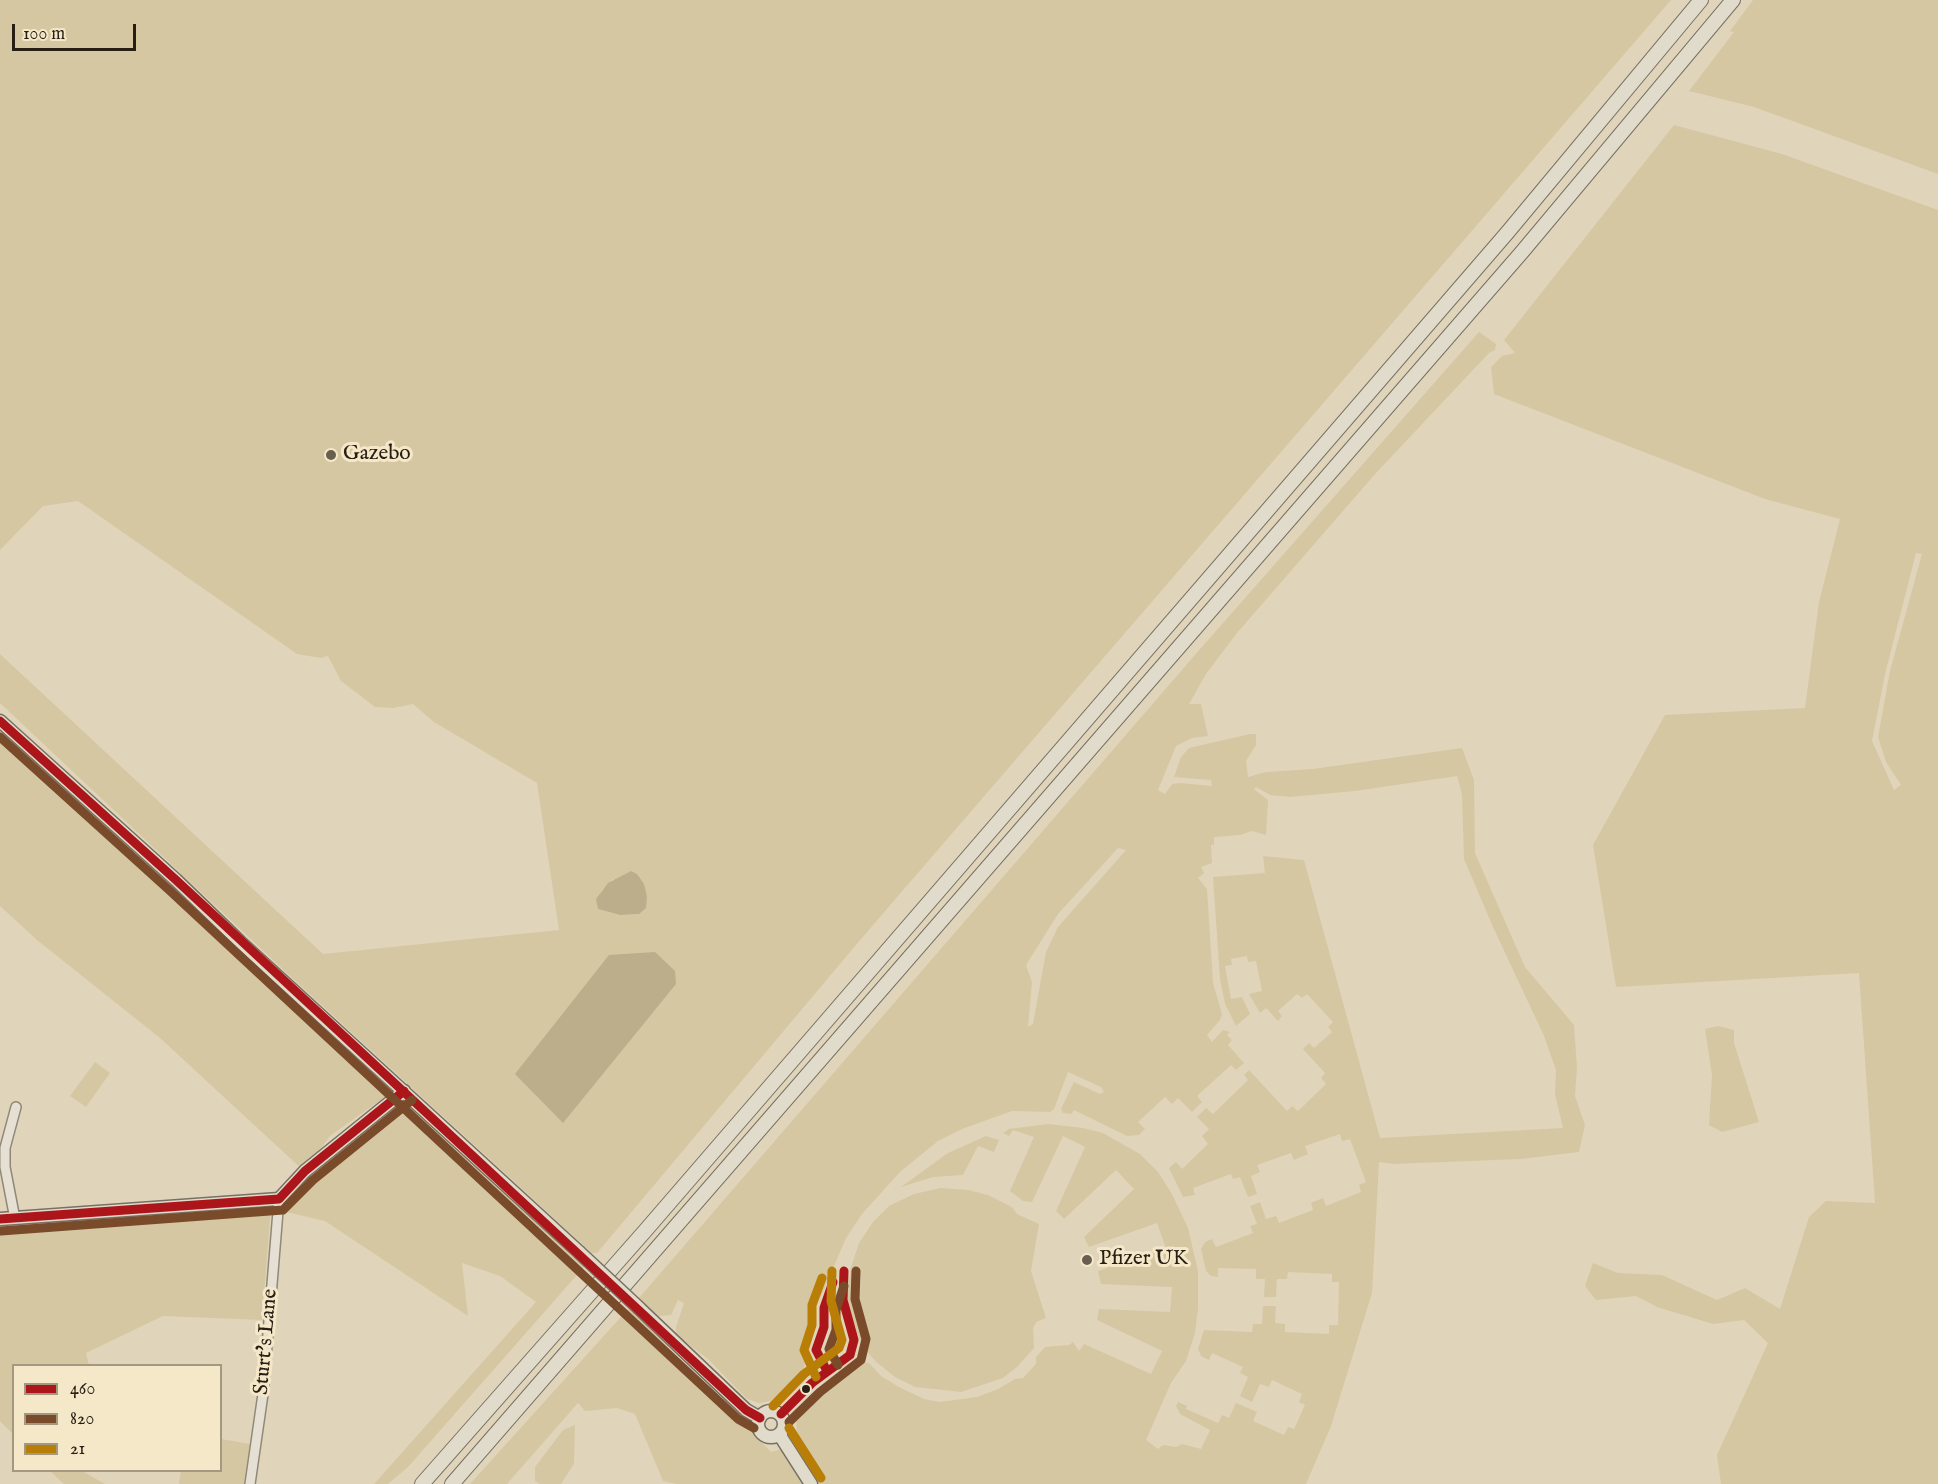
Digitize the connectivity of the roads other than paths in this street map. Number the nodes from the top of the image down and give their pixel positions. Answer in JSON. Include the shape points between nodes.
{"nodes":[{"id":1,"x":1701,"y":0,"type":"edge"},
{"id":2,"x":1733,"y":0,"type":"edge"},
{"id":3,"x":0,"y":721,"type":"edge"},
{"id":4,"x":404,"y":1091,"type":"junction"},
{"id":5,"x":16,"y":1107,"type":"dead end"},
{"id":6,"x":279,"y":1199,"type":"junction"},
{"id":7,"x":15,"y":1219,"type":"junction"},
{"id":8,"x":0,"y":1220,"type":"edge"},
{"id":9,"x":760,"y":1418,"type":"junction"},
{"id":10,"x":779,"y":1434,"type":"junction"},
{"id":11,"x":250,"y":1484,"type":"edge"},
{"id":12,"x":422,"y":1484,"type":"edge"},
{"id":13,"x":452,"y":1484,"type":"edge"},
{"id":14,"x":811,"y":1484,"type":"edge"}],
"edges":[{"from":1,"to":12,"type":"highway","via":[[1500,242]]},
{"from":2,"to":13,"type":"highway","via":[[1522,252]]},
{"from":3,"to":4,"type":"main road"},
{"from":4,"to":6,"type":"main road","via":[[304,1171]]},
{"from":4,"to":9,"type":"main road","bridge":true,"via":[[746,1410]]},
{"from":5,"to":7,"type":"street","via":[[5,1148]]},
{"from":6,"to":7,"type":"main road"},
{"from":6,"to":11,"type":"street","name":"Sturt's Lane","via":[[263,1394]]},
{"from":7,"to":8,"type":"main road"},
{"from":9,"to":10,"type":"main road","via":[[763,1434]]},
{"from":9,"to":10,"type":"main road","via":[[772,1410],[780,1414],[785,1424]]},
{"from":10,"to":14,"type":"main road"}]}
